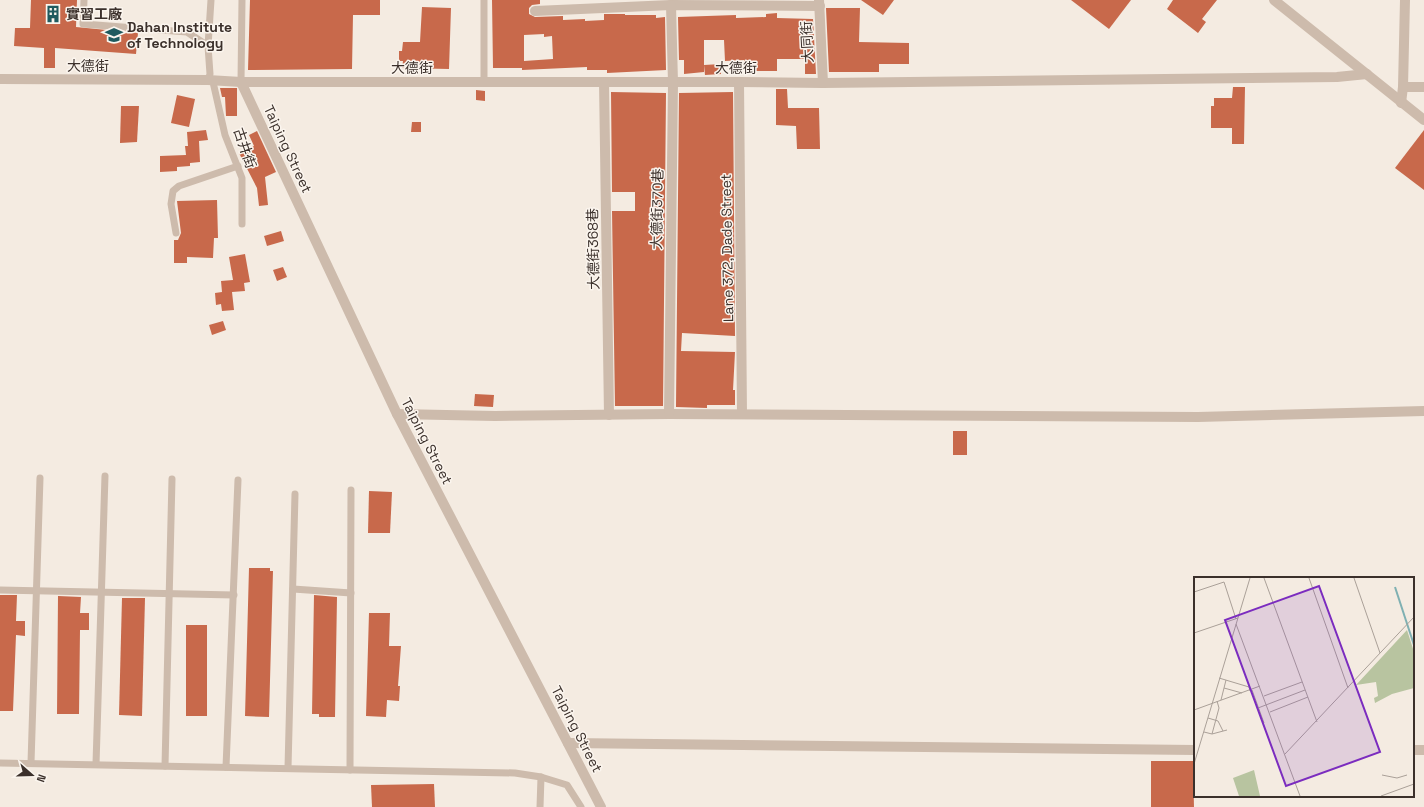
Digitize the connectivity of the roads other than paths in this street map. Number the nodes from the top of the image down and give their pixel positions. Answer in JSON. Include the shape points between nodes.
{"nodes":[{"id":1,"x":84,"y":0,"type":"edge"},
{"id":2,"x":211,"y":0,"type":"edge"},
{"id":3,"x":242,"y":0,"type":"edge"},
{"id":4,"x":484,"y":0,"type":"edge"},
{"id":5,"x":1274,"y":0,"type":"edge"},
{"id":6,"x":1405,"y":0,"type":"edge"},
{"id":7,"x":820,"y":3,"type":"edge"},
{"id":8,"x":671,"y":5,"type":"junction"},
{"id":9,"x":535,"y":10,"type":"dead end"},
{"id":10,"x":208,"y":46,"type":"junction"},
{"id":11,"x":1367,"y":74,"type":"junction"},
{"id":12,"x":0,"y":79,"type":"edge"},
{"id":13,"x":210,"y":81,"type":"junction"},
{"id":14,"x":240,"y":82,"type":"junction"},
{"id":15,"x":484,"y":82,"type":"junction"},
{"id":16,"x":604,"y":82,"type":"junction"},
{"id":17,"x":739,"y":82,"type":"junction"},
{"id":18,"x":673,"y":83,"type":"junction"},
{"id":19,"x":823,"y":84,"type":"junction"},
{"id":20,"x":1403,"y":87,"type":"junction"},
{"id":21,"x":1424,"y":87,"type":"edge"},
{"id":22,"x":1401,"y":103,"type":"junction"},
{"id":23,"x":1424,"y":120,"type":"edge"},
{"id":24,"x":238,"y":166,"type":"junction"},
{"id":25,"x":242,"y":224,"type":"dead end"},
{"id":26,"x":176,"y":233,"type":"dead end"},
{"id":27,"x":1424,"y":411,"type":"edge"},
{"id":28,"x":397,"y":414,"type":"junction"},
{"id":29,"x":669,"y":414,"type":"junction"},
{"id":30,"x":742,"y":414,"type":"junction"},
{"id":31,"x":609,"y":416,"type":"junction"},
{"id":32,"x":105,"y":476,"type":"dead end"},
{"id":33,"x":40,"y":478,"type":"dead end"},
{"id":34,"x":172,"y":479,"type":"dead end"},
{"id":35,"x":238,"y":480,"type":"dead end"},
{"id":36,"x":352,"y":490,"type":"dead end"},
{"id":37,"x":295,"y":494,"type":"dead end"},
{"id":38,"x":294,"y":589,"type":"junction"},
{"id":39,"x":0,"y":590,"type":"edge"},
{"id":40,"x":37,"y":591,"type":"junction"},
{"id":41,"x":102,"y":592,"type":"junction"},
{"id":42,"x":351,"y":593,"type":"junction"},
{"id":43,"x":169,"y":594,"type":"junction"},
{"id":44,"x":234,"y":595,"type":"junction"},
{"id":45,"x":568,"y":743,"type":"junction"},
{"id":46,"x":1194,"y":750,"type":"edge"},
{"id":47,"x":0,"y":762,"type":"edge"},
{"id":48,"x":31,"y":763,"type":"junction"},
{"id":49,"x":96,"y":764,"type":"junction"},
{"id":50,"x":165,"y":766,"type":"junction"},
{"id":51,"x":226,"y":767,"type":"junction"},
{"id":52,"x":288,"y":768,"type":"junction"},
{"id":53,"x":350,"y":770,"type":"junction"},
{"id":54,"x":541,"y":776,"type":"junction"},
{"id":55,"x":540,"y":807,"type":"edge"},
{"id":56,"x":581,"y":807,"type":"edge"},
{"id":57,"x":601,"y":807,"type":"edge"}],
"edges":[{"from":1,"to":10,"type":"lane","via":[[83,24],[187,32]]},
{"from":2,"to":10,"type":"lane","name":"古井街"},
{"from":3,"to":14,"type":"lane"},
{"from":4,"to":15,"type":"lane"},
{"from":5,"to":11,"type":"street"},
{"from":6,"to":20,"type":"street"},
{"from":7,"to":8,"type":"street"},
{"from":7,"to":19,"type":"street","name":"大同街"},
{"from":8,"to":9,"type":"street"},
{"from":8,"to":18,"type":"street","name":"大德街370巷"},
{"from":10,"to":13,"type":"lane","name":"古井街"},
{"from":11,"to":19,"type":"street","name":"大德街","via":[[1337,78]]},
{"from":11,"to":22,"type":"street"},
{"from":12,"to":13,"type":"street","name":"大德街"},
{"from":13,"to":14,"type":"street","name":"大德街"},
{"from":13,"to":24,"type":"lane","name":"古井街"},
{"from":14,"to":15,"type":"street","name":"大德街"},
{"from":14,"to":28,"type":"street","name":"Taiping Street"},
{"from":15,"to":16,"type":"street","name":"大德街"},
{"from":16,"to":18,"type":"street","name":"大德街"},
{"from":16,"to":31,"type":"street","name":"大德街368巷"},
{"from":17,"to":18,"type":"street","name":"大德街"},
{"from":17,"to":19,"type":"street","name":"大德街"},
{"from":17,"to":30,"type":"street","name":"Lane 372, Dade Street"},
{"from":18,"to":29,"type":"street","name":"大德街370巷"},
{"from":20,"to":21,"type":"street"},
{"from":20,"to":22,"type":"street"},
{"from":22,"to":23,"type":"street"},
{"from":24,"to":25,"type":"lane","name":"古井街","via":[[242,178]]},
{"from":24,"to":26,"type":"lane","via":[[179,186],[173,191],[171,204]]},
{"from":27,"to":30,"type":"street","via":[[1198,417]]},
{"from":28,"to":31,"type":"street"},
{"from":28,"to":45,"type":"street","name":"Taiping Street"},
{"from":29,"to":30,"type":"street"},
{"from":29,"to":31,"type":"street"},
{"from":32,"to":41,"type":"lane"},
{"from":33,"to":40,"type":"lane"},
{"from":34,"to":43,"type":"lane"},
{"from":35,"to":44,"type":"lane"},
{"from":36,"to":42,"type":"lane"},
{"from":37,"to":38,"type":"lane"},
{"from":38,"to":42,"type":"lane"},
{"from":38,"to":52,"type":"lane"},
{"from":39,"to":40,"type":"lane"},
{"from":40,"to":41,"type":"lane"},
{"from":40,"to":48,"type":"lane"},
{"from":41,"to":43,"type":"lane"},
{"from":41,"to":49,"type":"lane"},
{"from":42,"to":53,"type":"lane"},
{"from":43,"to":44,"type":"lane"},
{"from":43,"to":50,"type":"lane"},
{"from":44,"to":51,"type":"lane"},
{"from":45,"to":46,"type":"street"},
{"from":45,"to":57,"type":"street","name":"Taiping Street"},
{"from":47,"to":48,"type":"lane"},
{"from":48,"to":49,"type":"lane"},
{"from":49,"to":50,"type":"lane"},
{"from":50,"to":51,"type":"lane"},
{"from":51,"to":52,"type":"lane"},
{"from":52,"to":53,"type":"lane"},
{"from":53,"to":54,"type":"lane","via":[[515,773]]},
{"from":54,"to":55,"type":"lane"},
{"from":54,"to":56,"type":"lane","via":[[567,785]]}]}
